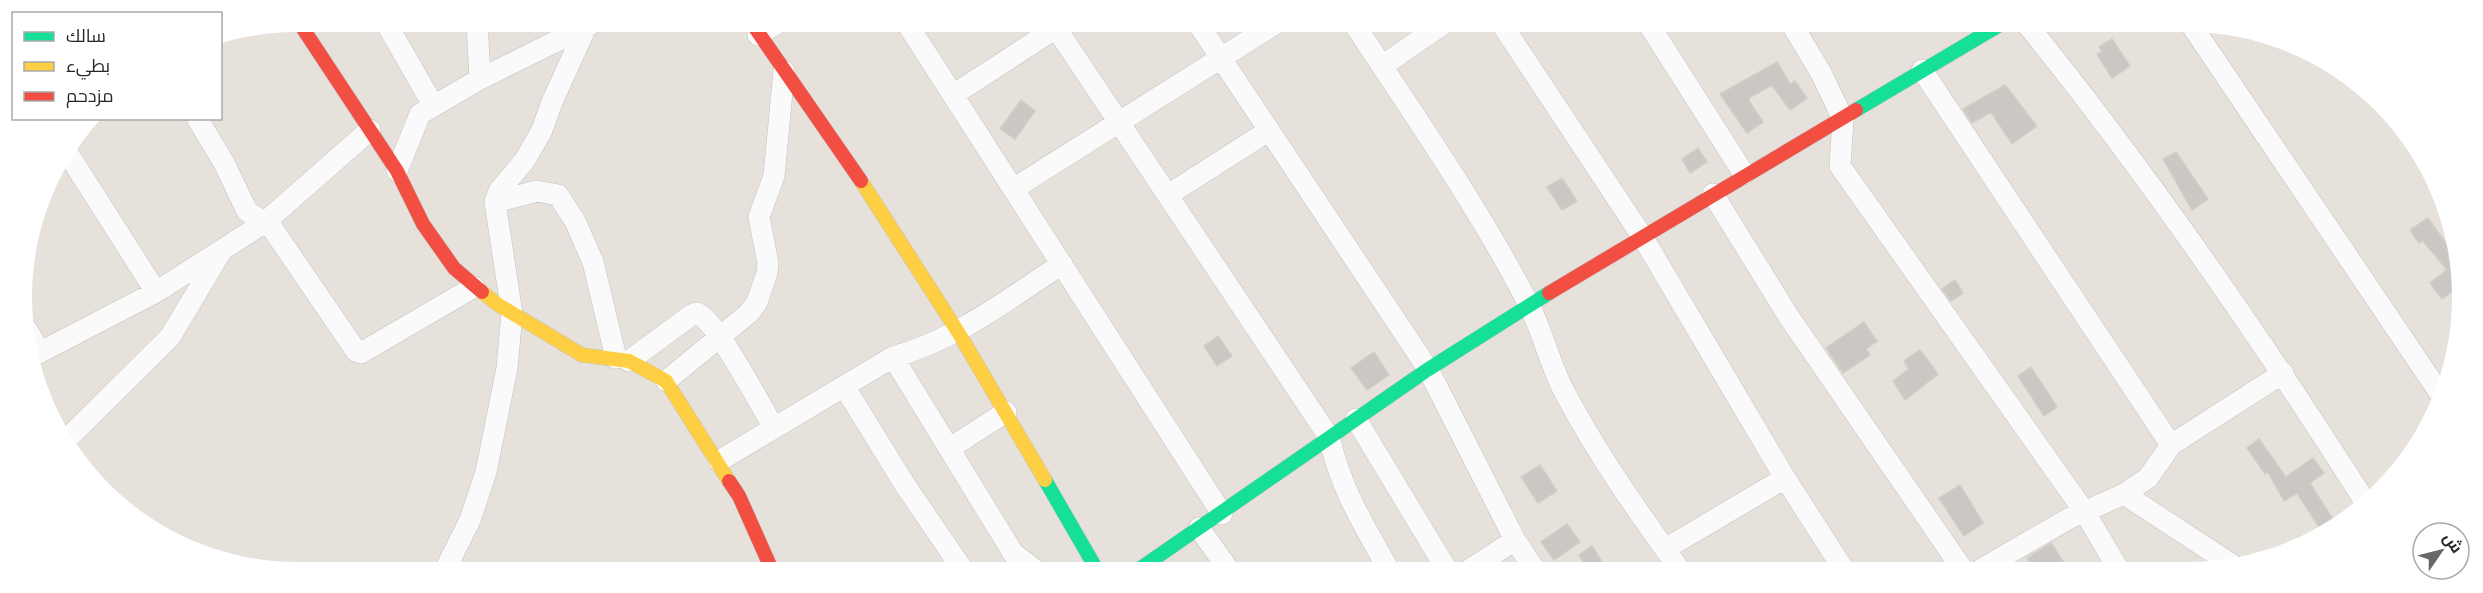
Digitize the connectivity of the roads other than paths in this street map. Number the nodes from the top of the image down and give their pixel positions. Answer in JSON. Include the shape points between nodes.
{"nodes":[{"id":1,"x":305,"y":32,"type":"edge"},
{"id":2,"x":391,"y":32,"type":"edge"},
{"id":3,"x":475,"y":32,"type":"edge"},
{"id":4,"x":573,"y":32,"type":"edge"},
{"id":5,"x":587,"y":32,"type":"edge"},
{"id":6,"x":758,"y":32,"type":"edge"},
{"id":7,"x":912,"y":32,"type":"edge"},
{"id":8,"x":1044,"y":32,"type":"edge"},
{"id":9,"x":1059,"y":32,"type":"edge"},
{"id":10,"x":1203,"y":32,"type":"edge"},
{"id":11,"x":1263,"y":32,"type":"edge"},
{"id":12,"x":1360,"y":32,"type":"edge"},
{"id":13,"x":1431,"y":32,"type":"edge"},
{"id":14,"x":1507,"y":32,"type":"edge"},
{"id":15,"x":1654,"y":32,"type":"edge"},
{"id":16,"x":1796,"y":32,"type":"edge"},
{"id":17,"x":1987,"y":32,"type":"edge"},
{"id":18,"x":2033,"y":32,"type":"edge"},
{"id":19,"x":2196,"y":32,"type":"edge"},
{"id":20,"x":1220,"y":60,"type":"junction"},
{"id":21,"x":1382,"y":66,"type":"junction"},
{"id":22,"x":1922,"y":70,"type":"junction"},
{"id":23,"x":784,"y":71,"type":"junction"},
{"id":24,"x":480,"y":79,"type":"junction"},
{"id":25,"x":953,"y":95,"type":"junction"},
{"id":26,"x":433,"y":105,"type":"junction"},
{"id":27,"x":1844,"y":119,"type":"junction"},
{"id":28,"x":198,"y":120,"type":"edge"},
{"id":29,"x":1119,"y":122,"type":"junction"},
{"id":30,"x":370,"y":130,"type":"junction"},
{"id":31,"x":1268,"y":131,"type":"junction"},
{"id":32,"x":71,"y":158,"type":"edge"},
{"id":33,"x":397,"y":171,"type":"junction"},
{"id":34,"x":1744,"y":174,"type":"junction"},
{"id":35,"x":1013,"y":189,"type":"junction"},
{"id":36,"x":1713,"y":194,"type":"junction"},
{"id":37,"x":1168,"y":195,"type":"junction"},
{"id":38,"x":495,"y":202,"type":"junction"},
{"id":39,"x":264,"y":223,"type":"junction"},
{"id":40,"x":1642,"y":236,"type":"junction"},
{"id":41,"x":222,"y":250,"type":"junction"},
{"id":42,"x":1062,"y":264,"type":"junction"},
{"id":43,"x":474,"y":287,"type":"junction"},
{"id":44,"x":156,"y":292,"type":"junction"},
{"id":45,"x":1529,"y":305,"type":"junction"},
{"id":46,"x":512,"y":313,"type":"junction"},
{"id":47,"x":958,"y":332,"type":"junction"},
{"id":48,"x":720,"y":337,"type":"junction"},
{"id":49,"x":38,"y":353,"type":"edge"},
{"id":50,"x":893,"y":357,"type":"junction"},
{"id":51,"x":623,"y":360,"type":"junction"},
{"id":52,"x":1428,"y":369,"type":"junction"},
{"id":53,"x":2283,"y":373,"type":"junction"},
{"id":54,"x":666,"y":381,"type":"junction"},
{"id":55,"x":844,"y":386,"type":"junction"},
{"id":56,"x":2435,"y":387,"type":"edge"},
{"id":57,"x":1006,"y":412,"type":"junction"},
{"id":58,"x":1356,"y":419,"type":"junction"},
{"id":59,"x":774,"y":428,"type":"junction"},
{"id":60,"x":71,"y":435,"type":"edge"},
{"id":61,"x":1329,"y":437,"type":"junction"},
{"id":62,"x":2171,"y":445,"type":"junction"},
{"id":63,"x":950,"y":448,"type":"junction"},
{"id":64,"x":719,"y":461,"type":"junction"},
{"id":65,"x":1785,"y":478,"type":"junction"},
{"id":66,"x":2124,"y":494,"type":"junction"},
{"id":67,"x":2362,"y":495,"type":"edge"},
{"id":68,"x":2084,"y":511,"type":"junction"},
{"id":69,"x":1222,"y":514,"type":"junction"},
{"id":70,"x":1199,"y":528,"type":"junction"},
{"id":71,"x":1515,"y":540,"type":"junction"},
{"id":72,"x":1665,"y":549,"type":"junction"},
{"id":73,"x":2223,"y":559,"type":"edge"},
{"id":74,"x":449,"y":562,"type":"edge"},
{"id":75,"x":769,"y":562,"type":"edge"},
{"id":76,"x":958,"y":562,"type":"edge"},
{"id":77,"x":1024,"y":562,"type":"edge"},
{"id":78,"x":1092,"y":562,"type":"edge"},
{"id":79,"x":1150,"y":562,"type":"edge"},
{"id":80,"x":1223,"y":562,"type":"edge"},
{"id":81,"x":1384,"y":562,"type":"edge"},
{"id":82,"x":1442,"y":562,"type":"edge"},
{"id":83,"x":1481,"y":562,"type":"edge"},
{"id":84,"x":1530,"y":562,"type":"edge"},
{"id":85,"x":1674,"y":562,"type":"edge"},
{"id":86,"x":1839,"y":562,"type":"edge"},
{"id":87,"x":1957,"y":562,"type":"edge"},
{"id":88,"x":1994,"y":562,"type":"edge"},
{"id":89,"x":2114,"y":562,"type":"edge"}],
"edges":[{"from":1,"to":30,"type":"street"},
{"from":2,"to":26,"type":"street"},
{"from":3,"to":24,"type":"street"},
{"from":4,"to":24,"type":"street"},
{"from":5,"to":38,"type":"street","via":[[552,102],[543,130]]},
{"from":6,"to":23,"type":"street"},
{"from":7,"to":25,"type":"street"},
{"from":8,"to":25,"type":"street"},
{"from":9,"to":29,"type":"street"},
{"from":10,"to":20,"type":"street"},
{"from":11,"to":20,"type":"street"},
{"from":12,"to":21,"type":"street"},
{"from":13,"to":21,"type":"street"},
{"from":14,"to":40,"type":"street"},
{"from":15,"to":34,"type":"street"},
{"from":16,"to":27,"type":"street"},
{"from":17,"to":22,"type":"street"},
{"from":18,"to":53,"type":"street","via":[[2096,112]]},
{"from":19,"to":56,"type":"street"},
{"from":20,"to":29,"type":"street"},
{"from":20,"to":31,"type":"street"},
{"from":21,"to":45,"type":"street"},
{"from":22,"to":27,"type":"street"},
{"from":22,"to":62,"type":"street"},
{"from":23,"to":47,"type":"street","via":[[876,203]]},
{"from":23,"to":48,"type":"street","via":[[774,176],[759,216],[767,273],[754,307]]},
{"from":24,"to":26,"type":"street"},
{"from":25,"to":35,"type":"street"},
{"from":26,"to":33,"type":"street","via":[[420,114]]},
{"from":27,"to":34,"type":"street"},
{"from":27,"to":68,"type":"street","via":[[1840,166]]},
{"from":28,"to":39,"type":"street","via":[[247,211]]},
{"from":29,"to":35,"type":"street"},
{"from":29,"to":37,"type":"street"},
{"from":30,"to":33,"type":"street"},
{"from":30,"to":39,"type":"street"},
{"from":31,"to":37,"type":"street"},
{"from":31,"to":52,"type":"street"},
{"from":32,"to":44,"type":"street"},
{"from":33,"to":43,"type":"street","via":[[435,243]]},
{"from":34,"to":36,"type":"street"},
{"from":35,"to":42,"type":"street"},
{"from":36,"to":40,"type":"street"},
{"from":36,"to":87,"type":"street","via":[[1789,317]]},
{"from":37,"to":61,"type":"street"},
{"from":38,"to":46,"type":"street"},
{"from":38,"to":51,"type":"street","via":[[537,191],[558,195],[575,221],[593,262]]},
{"from":39,"to":41,"type":"street"},
{"from":39,"to":43,"type":"street","via":[[290,252],[361,353]]},
{"from":40,"to":45,"type":"street"},
{"from":40,"to":65,"type":"street"},
{"from":41,"to":44,"type":"street"},
{"from":41,"to":60,"type":"street","via":[[170,336]]},
{"from":42,"to":47,"type":"street"},
{"from":42,"to":69,"type":"street"},
{"from":43,"to":46,"type":"street"},
{"from":44,"to":49,"type":"street"},
{"from":45,"to":52,"type":"street"},
{"from":45,"to":72,"type":"street","via":[[1563,390],[1596,448]]},
{"from":46,"to":51,"type":"street","via":[[582,355]]},
{"from":46,"to":74,"type":"street","via":[[507,368],[486,472],[470,520]]},
{"from":47,"to":50,"type":"street"},
{"from":47,"to":57,"type":"street"},
{"from":48,"to":51,"type":"street","via":[[697,313]]},
{"from":48,"to":54,"type":"street"},
{"from":48,"to":59,"type":"street"},
{"from":50,"to":55,"type":"street"},
{"from":50,"to":63,"type":"street"},
{"from":51,"to":54,"type":"street"},
{"from":52,"to":58,"type":"street"},
{"from":52,"to":71,"type":"street"},
{"from":53,"to":62,"type":"street"},
{"from":53,"to":67,"type":"street"},
{"from":54,"to":64,"type":"street"},
{"from":55,"to":59,"type":"street"},
{"from":55,"to":76,"type":"street"},
{"from":57,"to":63,"type":"street"},
{"from":57,"to":78,"type":"street"},
{"from":58,"to":61,"type":"street"},
{"from":58,"to":82,"type":"street"},
{"from":59,"to":64,"type":"street"},
{"from":61,"to":69,"type":"street"},
{"from":61,"to":81,"type":"street","via":[[1350,502]]},
{"from":62,"to":66,"type":"street","via":[[2148,478]]},
{"from":63,"to":77,"type":"street","via":[[1013,554]]},
{"from":64,"to":75,"type":"street","via":[[740,496]]},
{"from":65,"to":72,"type":"street"},
{"from":65,"to":86,"type":"street"},
{"from":66,"to":68,"type":"street"},
{"from":66,"to":73,"type":"street"},
{"from":68,"to":88,"type":"street"},
{"from":68,"to":89,"type":"street"},
{"from":69,"to":70,"type":"street"},
{"from":70,"to":79,"type":"street"},
{"from":70,"to":80,"type":"street"},
{"from":71,"to":83,"type":"street"},
{"from":71,"to":84,"type":"street"},
{"from":72,"to":85,"type":"street"}]}
